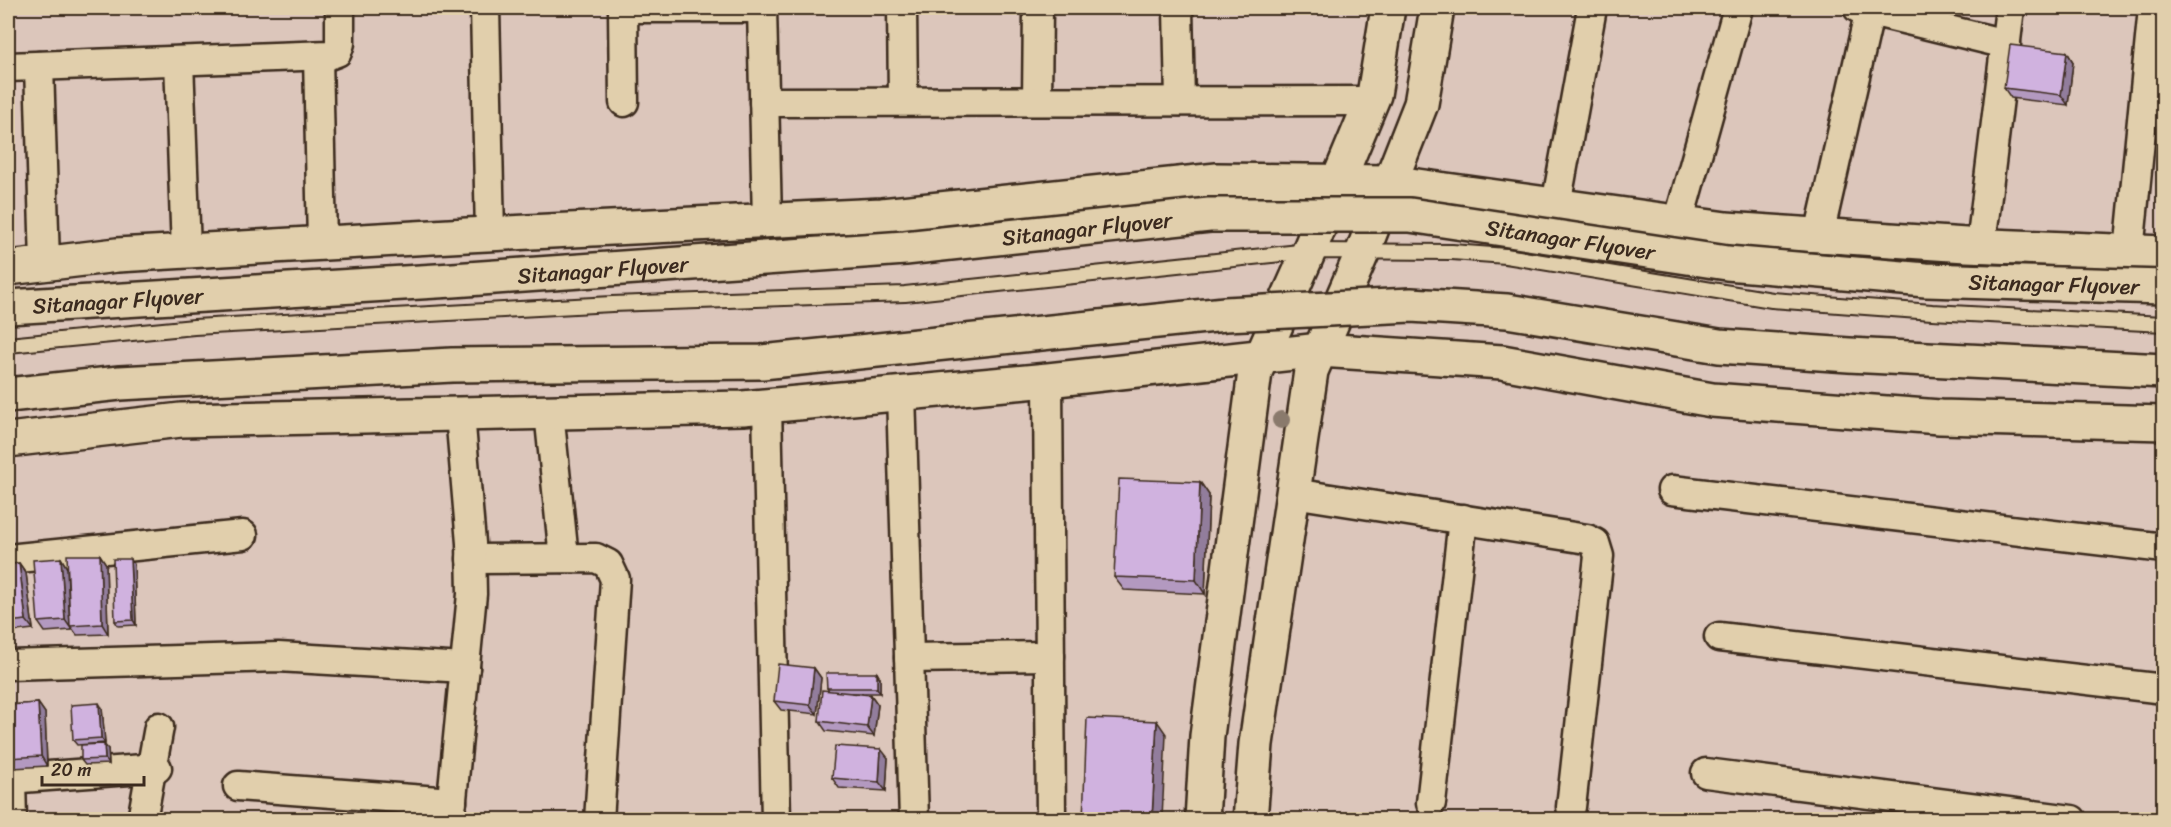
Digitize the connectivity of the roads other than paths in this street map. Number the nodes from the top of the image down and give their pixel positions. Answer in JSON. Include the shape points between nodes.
{"nodes":[{"id":1,"x":340,"y":8,"type":"edge"},
{"id":2,"x":485,"y":8,"type":"edge"},
{"id":3,"x":623,"y":8,"type":"edge"},
{"id":4,"x":762,"y":8,"type":"edge"},
{"id":5,"x":902,"y":8,"type":"edge"},
{"id":6,"x":1038,"y":8,"type":"edge"},
{"id":7,"x":1178,"y":8,"type":"edge"},
{"id":8,"x":1388,"y":8,"type":"edge"},
{"id":9,"x":1437,"y":8,"type":"edge"},
{"id":10,"x":1592,"y":8,"type":"edge"},
{"id":11,"x":1738,"y":8,"type":"edge"},
{"id":12,"x":2010,"y":8,"type":"edge"},
{"id":13,"x":2153,"y":8,"type":"edge"},
{"id":14,"x":1864,"y":9,"type":"edge"},
{"id":15,"x":1919,"y":15,"type":"edge"},
{"id":16,"x":2006,"y":44,"type":"junction"},
{"id":17,"x":318,"y":56,"type":"junction"},
{"id":18,"x":179,"y":61,"type":"junction"},
{"id":19,"x":39,"y":66,"type":"junction"},
{"id":20,"x":8,"y":67,"type":"edge"},
{"id":21,"x":903,"y":101,"type":"junction"},
{"id":22,"x":1037,"y":101,"type":"junction"},
{"id":23,"x":1180,"y":101,"type":"junction"},
{"id":24,"x":1371,"y":101,"type":"junction"},
{"id":25,"x":624,"y":102,"type":"dead end"},
{"id":26,"x":764,"y":102,"type":"junction"},
{"id":27,"x":1337,"y":180,"type":"junction"},
{"id":28,"x":1389,"y":182,"type":"junction"},
{"id":29,"x":1556,"y":205,"type":"junction"},
{"id":30,"x":767,"y":221,"type":"junction"},
{"id":31,"x":1678,"y":223,"type":"junction"},
{"id":32,"x":490,"y":234,"type":"junction"},
{"id":33,"x":1819,"y":235,"type":"junction"},
{"id":34,"x":322,"y":243,"type":"junction"},
{"id":35,"x":1981,"y":245,"type":"junction"},
{"id":36,"x":186,"y":251,"type":"junction"},
{"id":37,"x":1309,"y":251,"type":"junction"},
{"id":38,"x":1363,"y":251,"type":"junction"},
{"id":39,"x":2129,"y":252,"type":"junction"},
{"id":40,"x":2163,"y":253,"type":"edge"},
{"id":41,"x":45,"y":263,"type":"junction"},
{"id":42,"x":8,"y":268,"type":"edge"},
{"id":43,"x":2163,"y":287,"type":"edge"},
{"id":44,"x":8,"y":307,"type":"edge"},
{"id":45,"x":2163,"y":324,"type":"edge"},
{"id":46,"x":8,"y":345,"type":"edge"},
{"id":47,"x":1320,"y":350,"type":"junction"},
{"id":48,"x":1263,"y":355,"type":"junction"},
{"id":49,"x":2163,"y":371,"type":"edge"},
{"id":50,"x":1048,"y":380,"type":"junction"},
{"id":51,"x":901,"y":393,"type":"junction"},
{"id":52,"x":8,"y":395,"type":"edge"},
{"id":53,"x":766,"y":405,"type":"junction"},
{"id":54,"x":549,"y":412,"type":"junction"},
{"id":55,"x":460,"y":414,"type":"junction"},
{"id":56,"x":2163,"y":423,"type":"edge"},
{"id":57,"x":8,"y":440,"type":"edge"},
{"id":58,"x":1672,"y":490,"type":"dead end"},
{"id":59,"x":1293,"y":493,"type":"junction"},
{"id":60,"x":1462,"y":519,"type":"junction"},
{"id":61,"x":243,"y":535,"type":"dead end"},
{"id":62,"x":2163,"y":548,"type":"edge"},
{"id":63,"x":564,"y":558,"type":"junction"},
{"id":64,"x":8,"y":559,"type":"edge"},
{"id":65,"x":471,"y":559,"type":"junction"},
{"id":66,"x":1719,"y":637,"type":"dead end"},
{"id":67,"x":1050,"y":656,"type":"junction"},
{"id":68,"x":909,"y":658,"type":"junction"},
{"id":69,"x":8,"y":665,"type":"edge"},
{"id":70,"x":465,"y":668,"type":"junction"},
{"id":71,"x":2163,"y":689,"type":"edge"},
{"id":72,"x":159,"y":727,"type":"dead end"},
{"id":73,"x":157,"y":768,"type":"dead end"},
{"id":74,"x":1706,"y":772,"type":"dead end"},
{"id":75,"x":9,"y":779,"type":"edge"},
{"id":76,"x":238,"y":786,"type":"dead end"},
{"id":77,"x":1431,"y":803,"type":"dead end"},
{"id":78,"x":1571,"y":807,"type":"dead end"},
{"id":79,"x":451,"y":811,"type":"edge"},
{"id":80,"x":12,"y":819,"type":"edge"},
{"id":81,"x":142,"y":819,"type":"edge"},
{"id":82,"x":599,"y":819,"type":"edge"},
{"id":83,"x":776,"y":819,"type":"edge"},
{"id":84,"x":914,"y":819,"type":"edge"},
{"id":85,"x":1051,"y":819,"type":"edge"},
{"id":86,"x":1202,"y":819,"type":"edge"},
{"id":87,"x":1250,"y":819,"type":"edge"},
{"id":88,"x":2072,"y":819,"type":"edge"}],
"edges":[{"from":1,"to":17,"type":"street","via":[[337,52]]},
{"from":2,"to":32,"type":"street"},
{"from":3,"to":4,"type":"street"},
{"from":3,"to":25,"type":"street"},
{"from":4,"to":26,"type":"street"},
{"from":5,"to":21,"type":"street"},
{"from":6,"to":22,"type":"street"},
{"from":7,"to":23,"type":"street"},
{"from":8,"to":24,"type":"street"},
{"from":9,"to":28,"type":"street","via":[[1421,104]]},
{"from":10,"to":29,"type":"street"},
{"from":11,"to":31,"type":"street"},
{"from":12,"to":16,"type":"street"},
{"from":13,"to":39,"type":"street"},
{"from":14,"to":15,"type":"street"},
{"from":14,"to":33,"type":"street"},
{"from":15,"to":16,"type":"street"},
{"from":16,"to":35,"type":"street"},
{"from":17,"to":18,"type":"street"},
{"from":17,"to":34,"type":"street"},
{"from":18,"to":19,"type":"street"},
{"from":18,"to":36,"type":"street"},
{"from":19,"to":20,"type":"street"},
{"from":19,"to":41,"type":"street"},
{"from":21,"to":22,"type":"street"},
{"from":21,"to":26,"type":"street"},
{"from":22,"to":23,"type":"street"},
{"from":23,"to":24,"type":"street"},
{"from":24,"to":27,"type":"street"},
{"from":26,"to":30,"type":"street"},
{"from":27,"to":28,"type":"street"},
{"from":27,"to":30,"type":"street","via":[[1217,180],[882,215]]},
{"from":27,"to":37,"type":"street"},
{"from":28,"to":29,"type":"street"},
{"from":28,"to":38,"type":"street"},
{"from":29,"to":31,"type":"street"},
{"from":30,"to":32,"type":"street"},
{"from":31,"to":33,"type":"street"},
{"from":32,"to":34,"type":"street"},
{"from":33,"to":35,"type":"street"},
{"from":34,"to":36,"type":"street"},
{"from":35,"to":39,"type":"street"},
{"from":36,"to":41,"type":"street"},
{"from":37,"to":38,"type":"lane"},
{"from":37,"to":46,"type":"lane","via":[[905,294],[612,304],[194,327]]},
{"from":37,"to":48,"type":"street"},
{"from":38,"to":45,"type":"lane","via":[[1506,256],[1772,300]]},
{"from":38,"to":47,"type":"street"},
{"from":39,"to":40,"type":"street"},
{"from":41,"to":42,"type":"street"},
{"from":43,"to":44,"type":"street","name":"Sitanagar Flyover","bridge":true,"via":[[1926,279],[1727,262],[1410,215],[1209,215],[882,249]]},
{"from":47,"to":48,"type":"street"},
{"from":47,"to":56,"type":"street","via":[[1502,362],[1712,400],[1940,417]]},
{"from":47,"to":59,"type":"street","via":[[1311,371]]},
{"from":48,"to":50,"type":"street"},
{"from":48,"to":86,"type":"street","via":[[1255,372],[1210,712]]},
{"from":49,"to":52,"type":"street","bridge":true,"via":[[1719,346],[1508,311],[1411,305],[1225,314],[762,362],[453,365],[120,383]]},
{"from":50,"to":51,"type":"street"},
{"from":50,"to":67,"type":"street"},
{"from":51,"to":53,"type":"street"},
{"from":51,"to":68,"type":"street"},
{"from":53,"to":54,"type":"street"},
{"from":53,"to":83,"type":"street"},
{"from":54,"to":55,"type":"street"},
{"from":54,"to":63,"type":"street"},
{"from":55,"to":57,"type":"street","via":[[181,420]]},
{"from":55,"to":65,"type":"street"},
{"from":58,"to":62,"type":"street"},
{"from":59,"to":60,"type":"street"},
{"from":59,"to":87,"type":"street","via":[[1256,744]]},
{"from":60,"to":77,"type":"street"},
{"from":60,"to":78,"type":"street","via":[[1587,539],[1598,548]]},
{"from":61,"to":64,"type":"street"},
{"from":63,"to":65,"type":"street"},
{"from":63,"to":82,"type":"street","via":[[596,558],[608,564],[615,579]]},
{"from":65,"to":70,"type":"street"},
{"from":66,"to":71,"type":"street"},
{"from":67,"to":68,"type":"street"},
{"from":67,"to":85,"type":"street"},
{"from":68,"to":84,"type":"street"},
{"from":69,"to":70,"type":"street","via":[[278,657]]},
{"from":70,"to":79,"type":"street"},
{"from":72,"to":81,"type":"street"},
{"from":73,"to":75,"type":"street"},
{"from":74,"to":88,"type":"street"},
{"from":75,"to":80,"type":"street"},
{"from":76,"to":79,"type":"street"}]}
